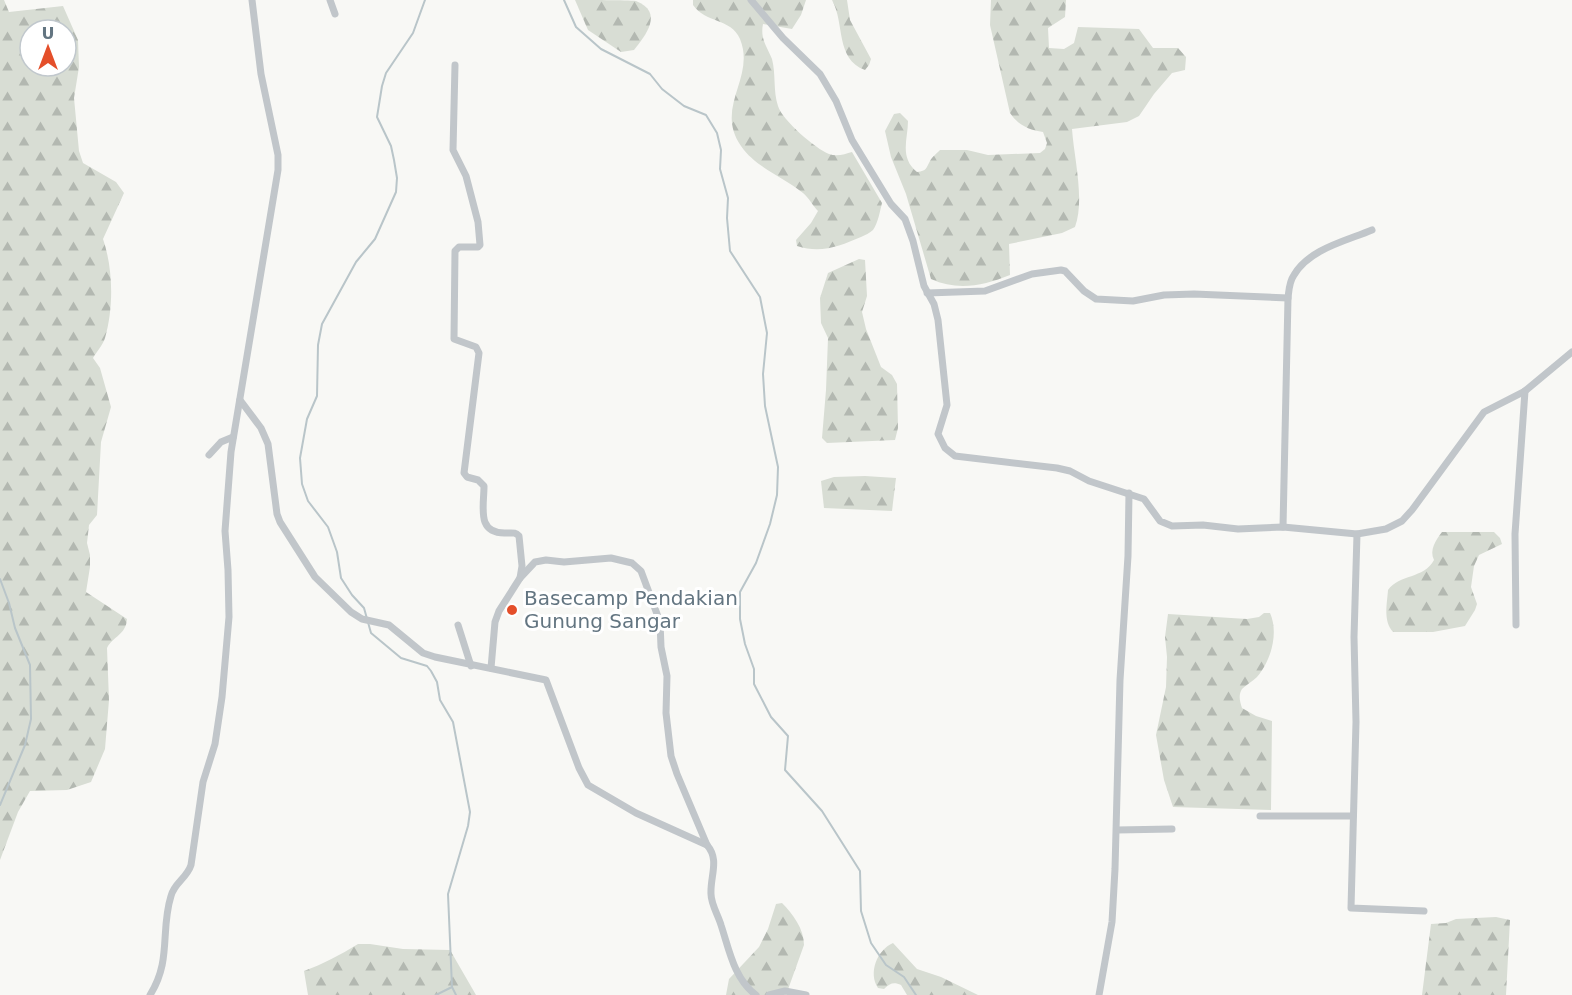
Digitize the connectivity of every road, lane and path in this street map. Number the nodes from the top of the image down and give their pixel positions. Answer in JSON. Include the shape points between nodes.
{"nodes":[{"id":1,"x":252,"y":0,"type":"edge"},
{"id":2,"x":330,"y":0,"type":"edge"},
{"id":3,"x":750,"y":0,"type":"edge"},
{"id":4,"x":335,"y":14,"type":"dead end"},
{"id":5,"x":455,"y":65,"type":"dead end"},
{"id":6,"x":1372,"y":230,"type":"dead end"},
{"id":7,"x":927,"y":293,"type":"junction"},
{"id":8,"x":1287,"y":298,"type":"junction"},
{"id":9,"x":1572,"y":352,"type":"edge"},
{"id":10,"x":1525,"y":391,"type":"junction"},
{"id":11,"x":240,"y":400,"type":"junction"},
{"id":12,"x":233,"y":437,"type":"junction"},
{"id":13,"x":209,"y":455,"type":"dead end"},
{"id":14,"x":1129,"y":493,"type":"junction"},
{"id":15,"x":1283,"y":528,"type":"junction"},
{"id":16,"x":1357,"y":534,"type":"junction"},
{"id":17,"x":520,"y":578,"type":"junction"},
{"id":18,"x":458,"y":625,"type":"dead end"},
{"id":19,"x":1516,"y":625,"type":"dead end"},
{"id":20,"x":471,"y":666,"type":"junction"},
{"id":21,"x":491,"y":668,"type":"junction"},
{"id":22,"x":1260,"y":816,"type":"dead end"},
{"id":23,"x":1353,"y":816,"type":"junction"},
{"id":24,"x":1172,"y":829,"type":"dead end"},
{"id":25,"x":1117,"y":830,"type":"junction"},
{"id":26,"x":707,"y":844,"type":"junction"},
{"id":27,"x":1424,"y":911,"type":"dead end"},
{"id":28,"x":150,"y":995,"type":"edge"},
{"id":29,"x":756,"y":995,"type":"edge"},
{"id":30,"x":769,"y":995,"type":"edge"},
{"id":31,"x":806,"y":995,"type":"edge"},
{"id":32,"x":1099,"y":995,"type":"edge"}],
"edges":[{"from":1,"to":11,"type":"street","via":[[279,170]]},
{"from":2,"to":4,"type":"street"},
{"from":3,"to":7,"type":"street","via":[[829,88],[852,140],[891,204],[905,219]]},
{"from":5,"to":17,"type":"street","via":[[453,150],[466,176],[480,245],[455,251],[454,339],[477,348],[479,353],[464,473],[484,486],[483,517],[488,528],[497,534],[514,533],[519,537]]},
{"from":6,"to":8,"type":"street","via":[[1308,260],[1293,275]]},
{"from":7,"to":8,"type":"street","via":[[985,291],[1017,278],[1061,270],[1096,299],[1133,302],[1194,294]]},
{"from":7,"to":14,"type":"street","via":[[938,320],[947,405],[938,434],[949,453],[973,460],[1057,468]]},
{"from":8,"to":15,"type":"street"},
{"from":9,"to":10,"type":"street"},
{"from":10,"to":16,"type":"street","via":[[1484,412],[1402,521],[1386,529]]},
{"from":10,"to":19,"type":"street","via":[[1515,534]]},
{"from":11,"to":12,"type":"street"},
{"from":11,"to":20,"type":"street","via":[[268,444],[277,514],[315,577],[362,619],[389,626],[423,653]]},
{"from":12,"to":13,"type":"street","via":[[221,442]]},
{"from":12,"to":28,"type":"street","via":[[225,531],[229,617],[222,697],[188,874],[177,883],[170,897],[161,976]]},
{"from":14,"to":15,"type":"street","via":[[1145,500],[1160,520],[1172,526]]},
{"from":14,"to":25,"type":"street"},
{"from":15,"to":16,"type":"street"},
{"from":16,"to":23,"type":"street"},
{"from":17,"to":21,"type":"street","via":[[495,622]]},
{"from":17,"to":26,"type":"street","via":[[535,562],[546,560],[612,558],[632,563],[641,571],[660,622],[667,676],[667,728],[674,765]]},
{"from":18,"to":20,"type":"street"},
{"from":20,"to":21,"type":"street"},
{"from":21,"to":26,"type":"street","via":[[548,682],[583,778],[594,789],[636,813]]},
{"from":22,"to":23,"type":"street"},
{"from":23,"to":27,"type":"street","via":[[1351,908]]},
{"from":24,"to":25,"type":"street"},
{"from":25,"to":32,"type":"street","via":[[1112,922]]},
{"from":26,"to":29,"type":"street","via":[[714,860],[712,900],[733,961]]},
{"from":30,"to":31,"type":"street","via":[[785,990]]}]}
